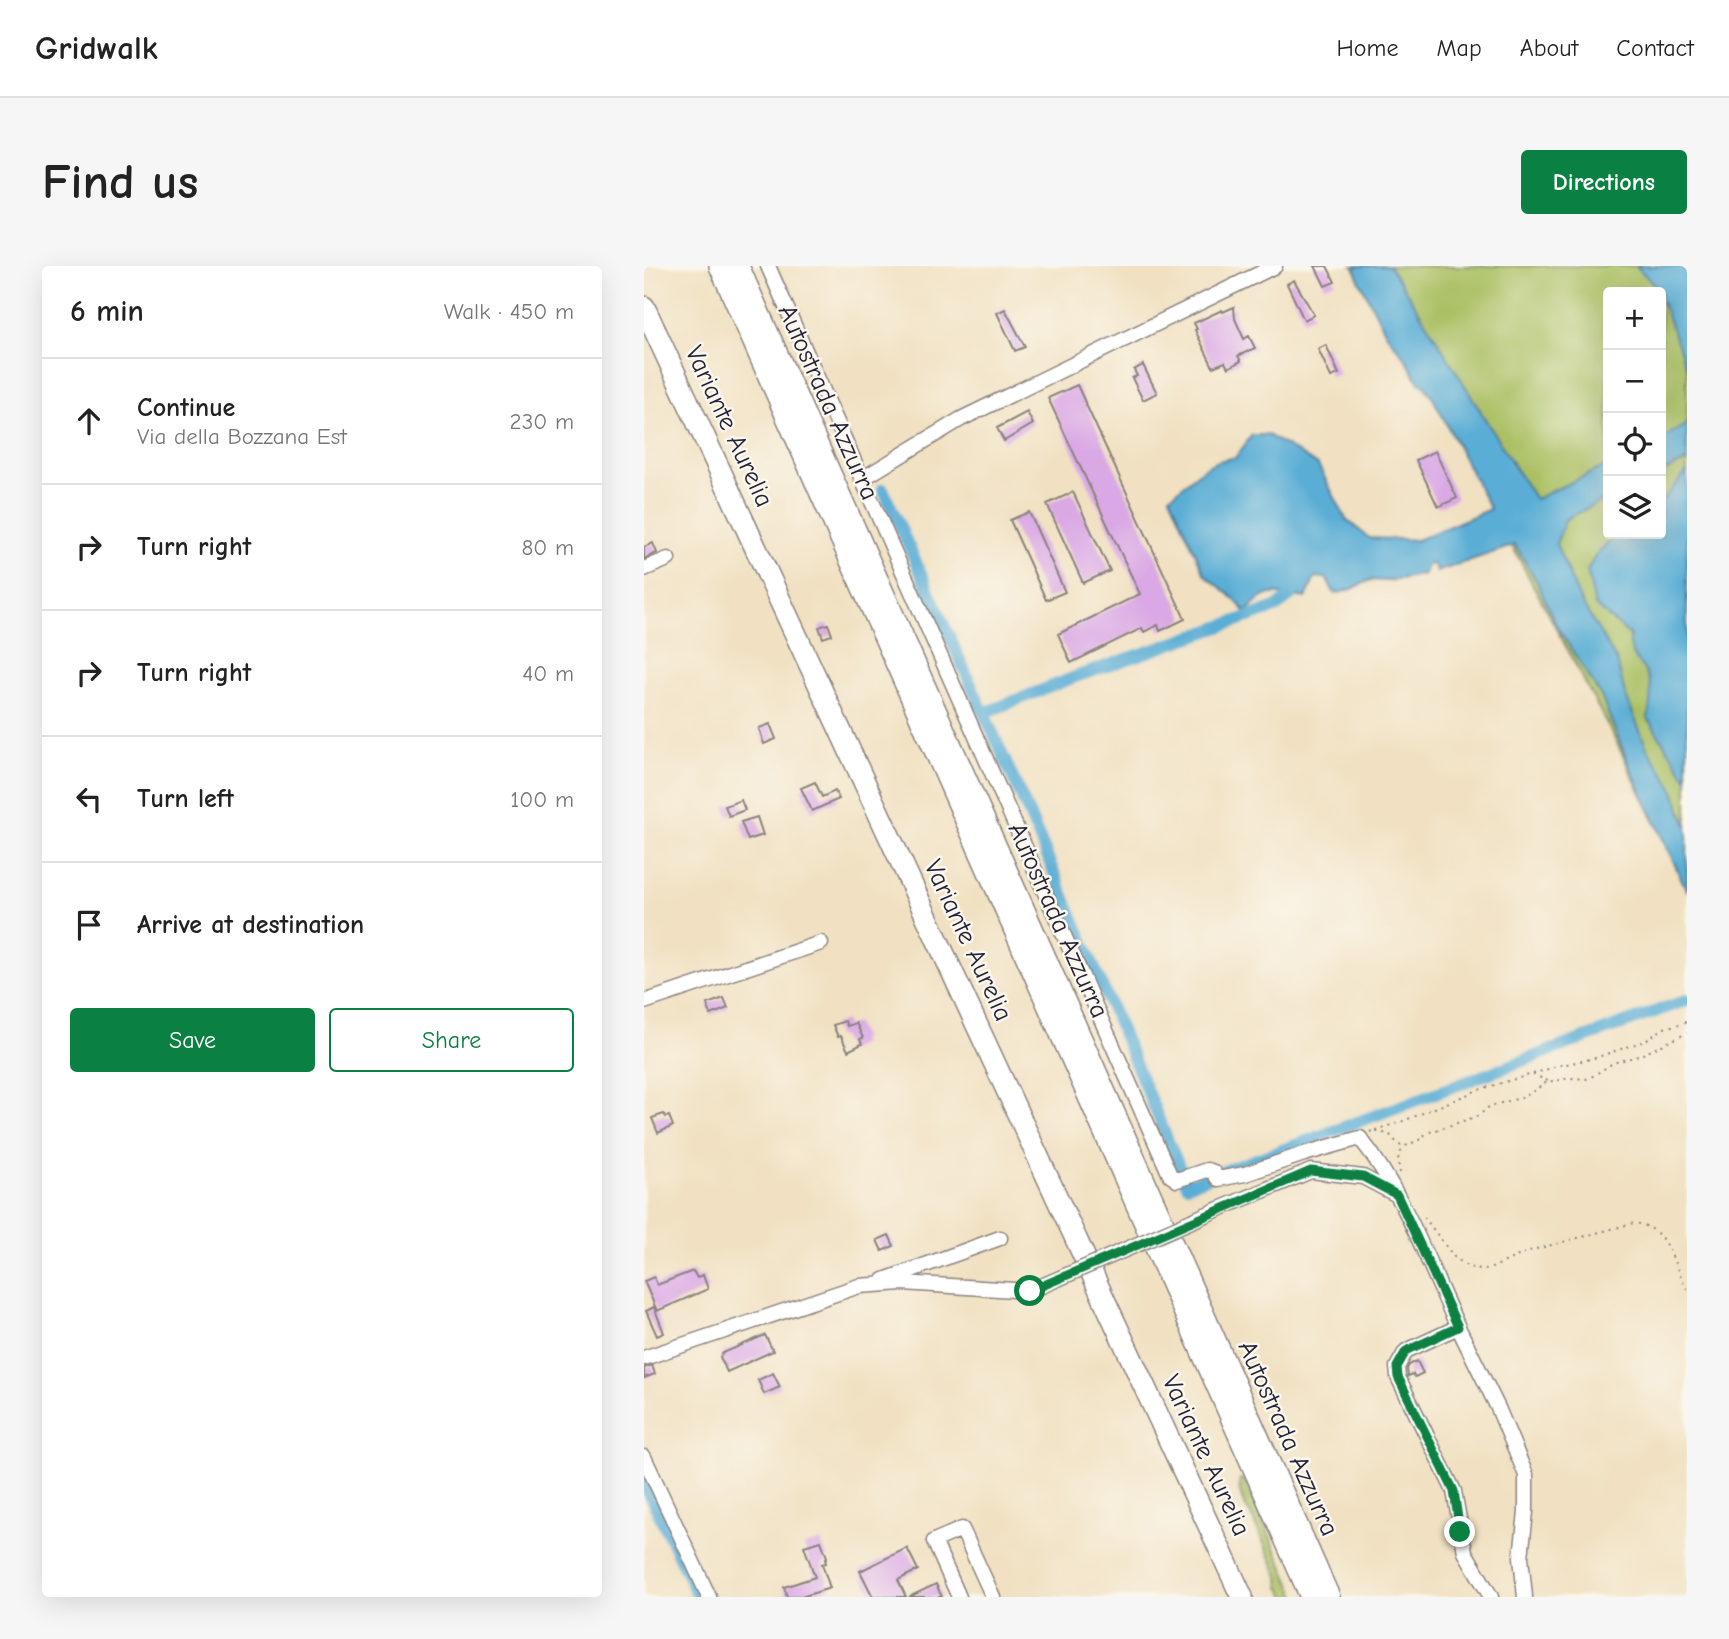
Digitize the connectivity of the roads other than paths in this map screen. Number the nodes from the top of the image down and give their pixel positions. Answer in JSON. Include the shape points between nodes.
{"nodes":[{"id":1,"x":720,"y":266,"type":"edge"},
{"id":2,"x":738,"y":266,"type":"edge"},
{"id":3,"x":768,"y":266,"type":"edge"},
{"id":4,"x":1275,"y":266,"type":"edge"},
{"id":5,"x":644,"y":307,"type":"edge"},
{"id":6,"x":644,"y":341,"type":"edge"},
{"id":7,"x":862,"y":479,"type":"junction"},
{"id":8,"x":668,"y":559,"type":"dead end"},
{"id":9,"x":644,"y":569,"type":"edge"},
{"id":10,"x":821,"y":943,"type":"dead end"},
{"id":11,"x":644,"y":1002,"type":"edge"},
{"id":12,"x":1397,"y":1195,"type":"junction"},
{"id":13,"x":1000,"y":1238,"type":"dead end"},
{"id":14,"x":876,"y":1284,"type":"junction"},
{"id":15,"x":1458,"y":1327,"type":"junction"},
{"id":16,"x":644,"y":1358,"type":"edge"},
{"id":17,"x":644,"y":1457,"type":"edge"},
{"id":18,"x":709,"y":1597,"type":"edge"},
{"id":19,"x":959,"y":1597,"type":"edge"},
{"id":20,"x":993,"y":1597,"type":"edge"},
{"id":21,"x":1228,"y":1597,"type":"edge"},
{"id":22,"x":1242,"y":1597,"type":"edge"},
{"id":23,"x":1311,"y":1597,"type":"edge"},
{"id":24,"x":1329,"y":1597,"type":"edge"},
{"id":25,"x":1491,"y":1597,"type":"edge"},
{"id":26,"x":1525,"y":1597,"type":"edge"}],
"edges":[{"from":1,"to":23,"type":"highway","name":"Autostrada Azzurra"},
{"from":2,"to":24,"type":"highway","name":"Autostrada Azzurra"},
{"from":3,"to":7,"type":"street"},
{"from":4,"to":7,"type":"street","via":[[961,419]]},
{"from":5,"to":22,"type":"highway","name":"Variante Aurelia"},
{"from":6,"to":21,"type":"highway","name":"Variante Aurelia"},
{"from":7,"to":12,"type":"street","via":[[1170,1175],[1183,1178],[1207,1170],[1215,1176],[1245,1174],[1360,1138]]},
{"from":8,"to":9,"type":"street"},
{"from":10,"to":11,"type":"street"},
{"from":12,"to":14,"type":"street","bridge":true,"via":[[1363,1177],[1311,1171],[1030,1291]]},
{"from":12,"to":15,"type":"street"},
{"from":13,"to":14,"type":"street"},
{"from":14,"to":16,"type":"street"},
{"from":15,"to":25,"type":"street","via":[[1406,1351],[1397,1367],[1398,1377],[1454,1491],[1465,1552]]},
{"from":15,"to":26,"type":"street","via":[[1526,1475],[1521,1557]]},
{"from":17,"to":18,"type":"street"},
{"from":19,"to":20,"type":"street","via":[[934,1541],[962,1529]]}]}
